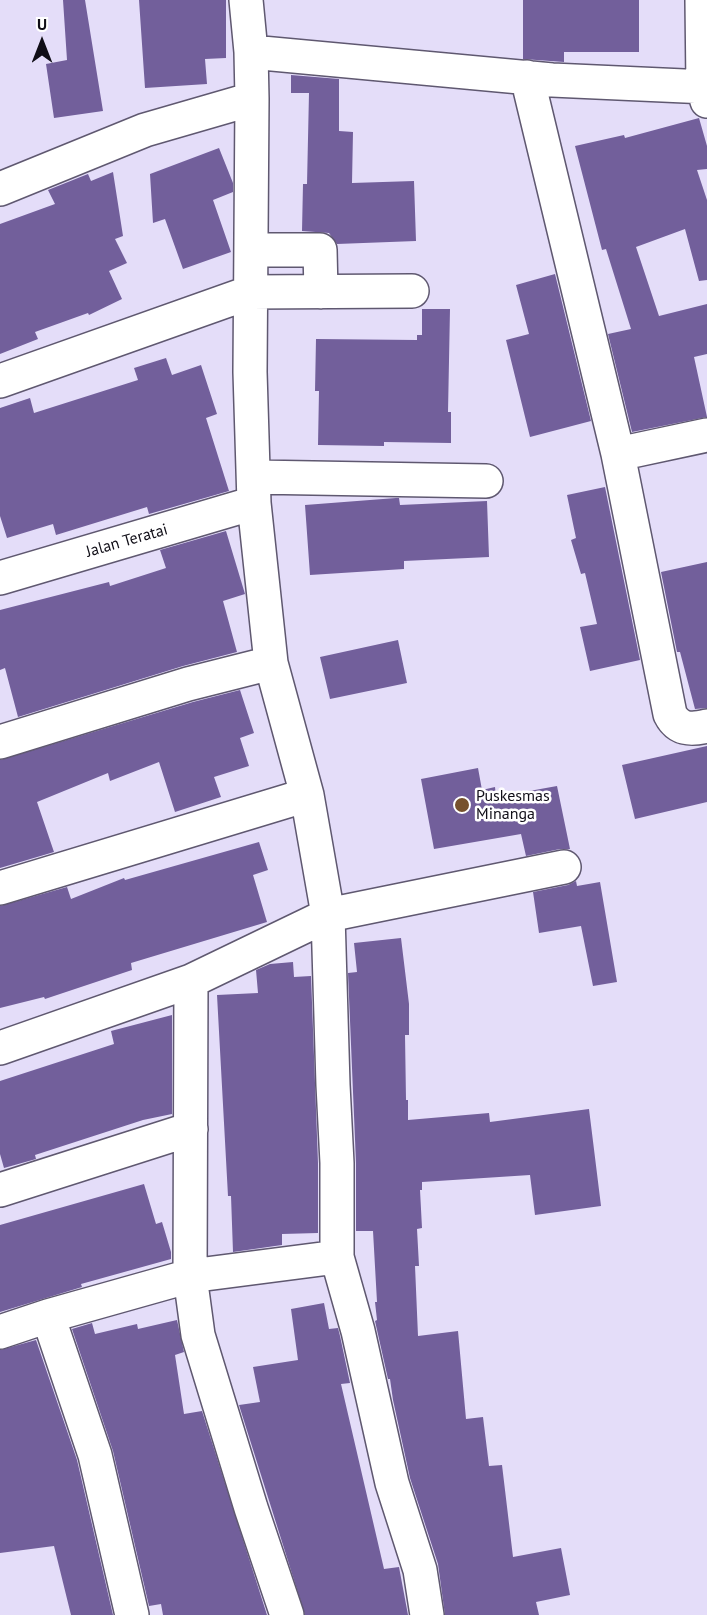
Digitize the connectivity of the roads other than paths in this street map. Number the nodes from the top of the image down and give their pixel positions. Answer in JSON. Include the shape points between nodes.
{"nodes":[{"id":1,"x":246,"y":0,"type":"edge"},
{"id":2,"x":702,"y":0,"type":"edge"},
{"id":3,"x":251,"y":52,"type":"junction"},
{"id":4,"x":527,"y":77,"type":"junction"},
{"id":5,"x":706,"y":92,"type":"edge"},
{"id":6,"x":252,"y":99,"type":"junction"},
{"id":7,"x":0,"y":189,"type":"edge"},
{"id":8,"x":251,"y":250,"type":"junction"},
{"id":9,"x":412,"y":291,"type":"dead end"},
{"id":10,"x":251,"y":292,"type":"junction"},
{"id":11,"x":321,"y":292,"type":"junction"},
{"id":12,"x":0,"y":381,"type":"edge"},
{"id":13,"x":707,"y":435,"type":"edge"},
{"id":14,"x":618,"y":454,"type":"junction"},
{"id":15,"x":486,"y":481,"type":"dead end"},
{"id":16,"x":255,"y":490,"type":"junction"},
{"id":17,"x":0,"y":578,"type":"edge"},
{"id":18,"x":271,"y":663,"type":"junction"},
{"id":19,"x":707,"y":726,"type":"edge"},
{"id":20,"x":0,"y":742,"type":"edge"},
{"id":21,"x":307,"y":795,"type":"junction"},
{"id":22,"x":564,"y":867,"type":"dead end"},
{"id":23,"x":0,"y":888,"type":"edge"},
{"id":24,"x":328,"y":915,"type":"junction"},
{"id":25,"x":191,"y":981,"type":"junction"},
{"id":26,"x":0,"y":1048,"type":"edge"},
{"id":27,"x":191,"y":1129,"type":"junction"},
{"id":28,"x":0,"y":1190,"type":"edge"},
{"id":29,"x":337,"y":1257,"type":"junction"},
{"id":30,"x":190,"y":1276,"type":"junction"},
{"id":31,"x":48,"y":1316,"type":"junction"},
{"id":32,"x":0,"y":1332,"type":"edge"},
{"id":33,"x":132,"y":1615,"type":"edge"},
{"id":34,"x":287,"y":1615,"type":"edge"},
{"id":35,"x":427,"y":1615,"type":"edge"}],
"edges":[{"from":1,"to":3,"type":"street"},
{"from":2,"to":5,"type":"street"},
{"from":3,"to":4,"type":"street"},
{"from":3,"to":6,"type":"street"},
{"from":4,"to":5,"type":"street"},
{"from":4,"to":14,"type":"street"},
{"from":6,"to":7,"type":"street","via":[[145,130]]},
{"from":6,"to":8,"type":"street"},
{"from":8,"to":10,"type":"street"},
{"from":8,"to":11,"type":"street","via":[[320,250]]},
{"from":9,"to":11,"type":"street"},
{"from":10,"to":11,"type":"street"},
{"from":10,"to":12,"type":"street"},
{"from":10,"to":16,"type":"street"},
{"from":13,"to":14,"type":"street"},
{"from":14,"to":19,"type":"street","via":[[670,714],[686,729]]},
{"from":15,"to":16,"type":"street","name":"Jalan Teratai"},
{"from":16,"to":17,"type":"street","name":"Jalan Teratai"},
{"from":16,"to":18,"type":"street"},
{"from":18,"to":20,"type":"street","via":[[188,684]]},
{"from":18,"to":21,"type":"street"},
{"from":21,"to":23,"type":"street"},
{"from":21,"to":24,"type":"street"},
{"from":22,"to":24,"type":"street"},
{"from":24,"to":25,"type":"street"},
{"from":24,"to":29,"type":"street"},
{"from":25,"to":26,"type":"street"},
{"from":25,"to":27,"type":"street"},
{"from":27,"to":28,"type":"street"},
{"from":27,"to":30,"type":"street"},
{"from":29,"to":30,"type":"street"},
{"from":29,"to":35,"type":"street","via":[[358,1330],[392,1483],[420,1570]]},
{"from":30,"to":31,"type":"street"},
{"from":30,"to":34,"type":"street","via":[[198,1335]]},
{"from":31,"to":32,"type":"street"},
{"from":31,"to":33,"type":"street","via":[[95,1455]]}]}
